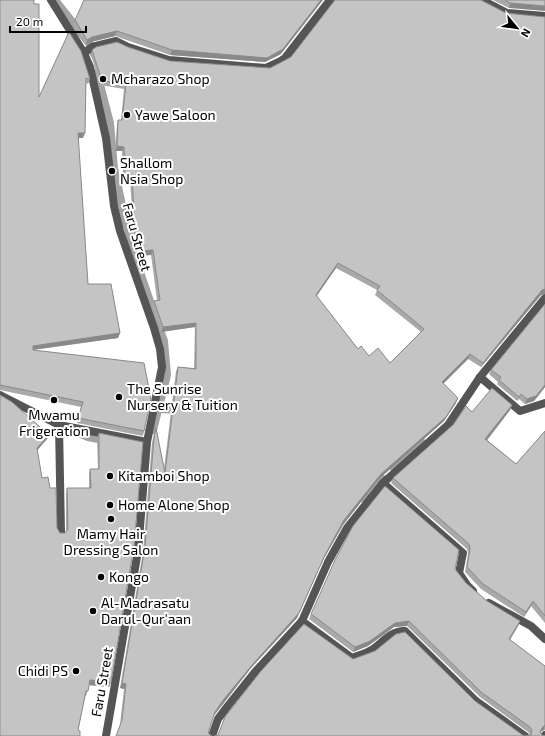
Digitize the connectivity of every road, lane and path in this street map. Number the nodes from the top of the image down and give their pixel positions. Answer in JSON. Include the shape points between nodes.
{"nodes":[{"id":1,"x":50,"y":0,"type":"edge"},
{"id":2,"x":330,"y":0,"type":"edge"},
{"id":3,"x":482,"y":0,"type":"edge"},
{"id":4,"x":545,"y":16,"type":"edge"},
{"id":5,"x":84,"y":53,"type":"junction"},
{"id":6,"x":545,"y":298,"type":"edge"},
{"id":7,"x":480,"y":377,"type":"junction"},
{"id":8,"x":0,"y":395,"type":"edge"},
{"id":9,"x":545,"y":403,"type":"edge"},
{"id":10,"x":59,"y":425,"type":"junction"},
{"id":11,"x":147,"y":442,"type":"junction"},
{"id":12,"x":383,"y":483,"type":"junction"},
{"id":13,"x":61,"y":533,"type":"edge"},
{"id":14,"x":302,"y":621,"type":"junction"},
{"id":15,"x":545,"y":639,"type":"edge"},
{"id":16,"x":106,"y":736,"type":"edge"},
{"id":17,"x":212,"y":736,"type":"edge"},
{"id":18,"x":525,"y":736,"type":"edge"}],
"edges":[{"from":1,"to":5,"type":"street","name":"Faru Street"},
{"from":2,"to":5,"type":"street","via":[[285,58],[266,68],[169,60],[116,41],[92,47]]},
{"from":3,"to":4,"type":"street","via":[[507,13]]},
{"from":5,"to":11,"type":"street","name":"Faru Street","via":[[90,66],[106,138],[114,206],[120,231],[160,350],[162,367]]},
{"from":6,"to":7,"type":"street"},
{"from":7,"to":9,"type":"street","via":[[520,411]]},
{"from":7,"to":12,"type":"street","via":[[448,425]]},
{"from":8,"to":10,"type":"street"},
{"from":10,"to":11,"type":"street"},
{"from":10,"to":13,"type":"street"},
{"from":11,"to":16,"type":"street","name":"Faru Street","via":[[138,551]]},
{"from":12,"to":14,"type":"street","via":[[347,528],[328,562]]},
{"from":12,"to":15,"type":"street","via":[[463,553],[460,573],[467,586],[480,597],[531,626]]},
{"from":14,"to":17,"type":"street","via":[[227,707],[218,719]]},
{"from":14,"to":18,"type":"street","via":[[352,658],[372,649],[399,631],[405,631],[476,701]]}]}
